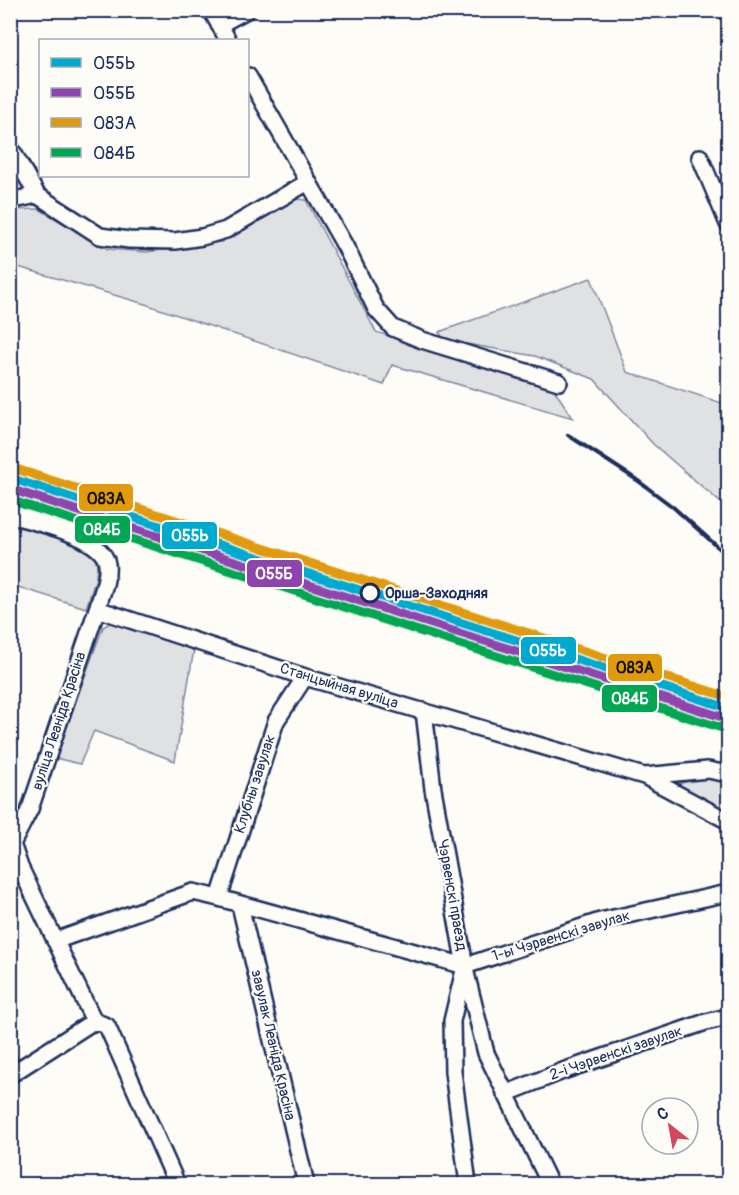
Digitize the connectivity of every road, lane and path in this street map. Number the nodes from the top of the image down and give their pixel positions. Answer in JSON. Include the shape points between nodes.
{"nodes":[{"id":1,"x":211,"y":10,"type":"edge"},
{"id":2,"x":247,"y":10,"type":"edge"},
{"id":3,"x":219,"y":26,"type":"junction"},
{"id":4,"x":227,"y":39,"type":"edge"},
{"id":5,"x":249,"y":78,"type":"edge"},
{"id":6,"x":10,"y":147,"type":"edge"},
{"id":7,"x":700,"y":157,"type":"dead end"},
{"id":8,"x":308,"y":182,"type":"junction"},
{"id":9,"x":37,"y":195,"type":"junction"},
{"id":10,"x":10,"y":201,"type":"edge"},
{"id":11,"x":729,"y":224,"type":"edge"},
{"id":12,"x":559,"y":382,"type":"dead end"},
{"id":13,"x":10,"y":515,"type":"edge"},
{"id":14,"x":97,"y":609,"type":"junction"},
{"id":15,"x":305,"y":677,"type":"junction"},
{"id":16,"x":424,"y":711,"type":"junction"},
{"id":17,"x":729,"y":774,"type":"edge"},
{"id":18,"x":644,"y":776,"type":"junction"},
{"id":19,"x":729,"y":821,"type":"edge"},
{"id":20,"x":729,"y":893,"type":"edge"},
{"id":21,"x":219,"y":898,"type":"junction"},
{"id":22,"x":240,"y":905,"type":"junction"},
{"id":23,"x":56,"y":941,"type":"junction"},
{"id":24,"x":465,"y":966,"type":"junction"},
{"id":25,"x":729,"y":1017,"type":"edge"},
{"id":26,"x":94,"y":1021,"type":"junction"},
{"id":27,"x":10,"y":1075,"type":"edge"},
{"id":28,"x":505,"y":1094,"type":"junction"},
{"id":29,"x":177,"y":1185,"type":"edge"},
{"id":30,"x":306,"y":1185,"type":"edge"},
{"id":31,"x":468,"y":1185,"type":"edge"},
{"id":32,"x":550,"y":1185,"type":"edge"}],
"edges":[{"from":1,"to":3,"type":"street"},
{"from":2,"to":3,"type":"street"},
{"from":3,"to":4,"type":"street"},
{"from":5,"to":8,"type":"street"},
{"from":6,"to":9,"type":"street"},
{"from":7,"to":11,"type":"street"},
{"from":8,"to":9,"type":"street","via":[[226,230],[175,241],[100,236]]},
{"from":8,"to":12,"type":"street","via":[[376,309],[393,328]]},
{"from":9,"to":10,"type":"street"},
{"from":13,"to":14,"type":"street","via":[[81,537],[97,547],[107,562]]},
{"from":14,"to":15,"type":"street","name":"Станцыйная вуліца"},
{"from":14,"to":23,"type":"street","name":"вуліца Леаніда Красіна","via":[[30,809],[12,844]]},
{"from":15,"to":16,"type":"street","name":"Станцыйная вуліца"},
{"from":15,"to":21,"type":"street","name":"Клубны завулак","via":[[276,721]]},
{"from":16,"to":18,"type":"street","name":"Станцыйная вуліца"},
{"from":16,"to":24,"type":"street","name":"Чэрвенскі праезд","via":[[433,789]]},
{"from":17,"to":18,"type":"street","via":[[708,770]]},
{"from":18,"to":19,"type":"street","name":"Станцыйная вуліца"},
{"from":20,"to":24,"type":"street","name":"1-ы Чэрвенскі завулак","via":[[600,921]]},
{"from":21,"to":22,"type":"street"},
{"from":21,"to":23,"type":"street","via":[[193,892]]},
{"from":22,"to":24,"type":"street"},
{"from":22,"to":30,"type":"street","name":"завулак Леаніда Красіна"},
{"from":23,"to":26,"type":"street","name":"вуліца Леаніда Красіна"},
{"from":24,"to":28,"type":"street","via":[[486,1053]]},
{"from":24,"to":31,"type":"street","name":"Чэрвенскі праезд","via":[[452,1021],[453,1072]]},
{"from":25,"to":28,"type":"street","name":"2-і Чэрвенскі завулак"},
{"from":26,"to":27,"type":"street"},
{"from":26,"to":29,"type":"street","name":"вуліца Леаніда Красіна","via":[[107,1026]]},
{"from":28,"to":32,"type":"street"}]}
